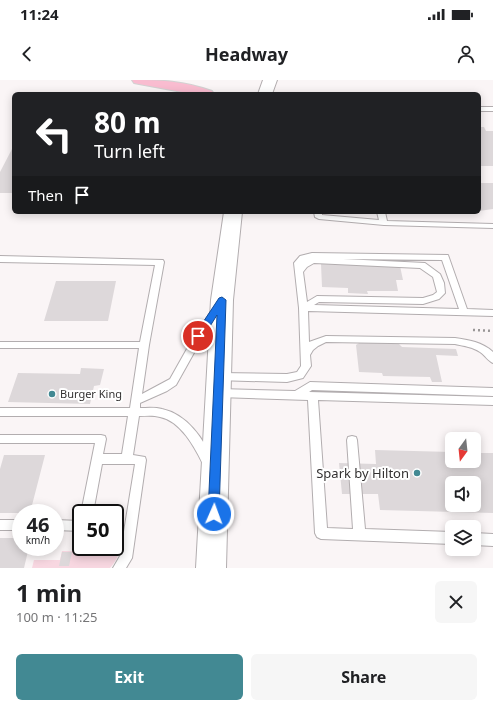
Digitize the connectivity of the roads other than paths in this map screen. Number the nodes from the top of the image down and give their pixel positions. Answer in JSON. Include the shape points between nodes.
{"nodes":[{"id":1,"x":139,"y":80,"type":"edge"},
{"id":2,"x":270,"y":80,"type":"edge"},
{"id":3,"x":201,"y":92,"type":"edge"},
{"id":4,"x":266,"y":92,"type":"edge"},
{"id":5,"x":481,"y":109,"type":"edge"},
{"id":6,"x":493,"y":109,"type":"edge"},
{"id":7,"x":233,"y":214,"type":"edge"},
{"id":8,"x":318,"y":214,"type":"edge"},
{"id":9,"x":382,"y":214,"type":"edge"},
{"id":10,"x":384,"y":223,"type":"junction"},
{"id":11,"x":493,"y":226,"type":"edge"},
{"id":12,"x":0,"y":259,"type":"edge"},
{"id":13,"x":299,"y":272,"type":"junction"},
{"id":14,"x":222,"y":300,"type":"junction"},
{"id":15,"x":303,"y":308,"type":"junction"},
{"id":16,"x":464,"y":312,"type":"junction"},
{"id":17,"x":493,"y":313,"type":"edge"},
{"id":18,"x":0,"y":345,"type":"edge"},
{"id":19,"x":144,"y":345,"type":"junction"},
{"id":20,"x":307,"y":353,"type":"junction"},
{"id":21,"x":493,"y":359,"type":"edge"},
{"id":22,"x":218,"y":385,"type":"junction"},
{"id":23,"x":493,"y":392,"type":"edge"},
{"id":24,"x":297,"y":395,"type":"junction"},
{"id":25,"x":313,"y":395,"type":"junction"},
{"id":26,"x":493,"y":401,"type":"edge"},
{"id":27,"x":135,"y":406,"type":"junction"},
{"id":28,"x":0,"y":412,"type":"edge"},
{"id":29,"x":0,"y":439,"type":"edge"},
{"id":30,"x":352,"y":440,"type":"dead end"},
{"id":31,"x":97,"y":459,"type":"junction"},
{"id":32,"x":127,"y":459,"type":"junction"},
{"id":33,"x":215,"y":488,"type":"junction"},
{"id":34,"x":89,"y":504,"type":"edge"},
{"id":35,"x":0,"y":525,"type":"edge"},
{"id":36,"x":12,"y":525,"type":"edge"},
{"id":37,"x":359,"y":534,"type":"junction"},
{"id":38,"x":445,"y":538,"type":"edge"},
{"id":39,"x":481,"y":539,"type":"edge"},
{"id":40,"x":493,"y":540,"type":"edge"},
{"id":41,"x":119,"y":568,"type":"edge"},
{"id":42,"x":212,"y":568,"type":"edge"}],
"edges":[{"from":1,"to":3,"type":"highway"},
{"from":2,"to":4,"type":"main road"},
{"from":5,"to":6,"type":"lane"},
{"from":7,"to":14,"type":"main road"},
{"from":8,"to":10,"type":"lane","via":[[319,217]]},
{"from":9,"to":10,"type":"lane"},
{"from":10,"to":11,"type":"lane"},
{"from":12,"to":19,"type":"lane","via":[[160,262]]},
{"from":13,"to":15,"type":"lane"},
{"from":13,"to":15,"type":"lane","via":[[312,260],[415,264],[422,265],[438,275],[441,284],[441,293],[423,301],[317,299]]},
{"from":13,"to":16,"type":"lane","via":[[298,263],[303,258],[312,256],[445,258]]},
{"from":14,"to":22,"type":"main road"},
{"from":14,"to":27,"type":"lane","via":[[172,382]]},
{"from":15,"to":16,"type":"lane"},
{"from":15,"to":20,"type":"lane"},
{"from":16,"to":17,"type":"lane"},
{"from":18,"to":19,"type":"lane"},
{"from":19,"to":27,"type":"lane"},
{"from":20,"to":21,"type":"lane","via":[[308,348],[314,343],[326,339],[455,341],[471,343],[484,349]]},
{"from":20,"to":22,"type":"lane","via":[[306,366],[294,377]]},
{"from":22,"to":24,"type":"lane"},
{"from":22,"to":33,"type":"main road"},
{"from":23,"to":24,"type":"lane","via":[[310,386]]},
{"from":24,"to":25,"type":"lane"},
{"from":25,"to":26,"type":"lane"},
{"from":25,"to":37,"type":"lane","via":[[321,533]]},
{"from":27,"to":28,"type":"lane"},
{"from":27,"to":32,"type":"lane"},
{"from":27,"to":33,"type":"lane","via":[[150,412],[167,414],[185,426],[206,455]]},
{"from":29,"to":31,"type":"lane","via":[[100,439]]},
{"from":30,"to":37,"type":"lane"},
{"from":31,"to":32,"type":"lane"},
{"from":31,"to":34,"type":"lane"},
{"from":32,"to":41,"type":"lane","via":[[141,460],[126,558]]},
{"from":33,"to":42,"type":"main road"},
{"from":35,"to":36,"type":"lane"},
{"from":37,"to":38,"type":"lane"},
{"from":39,"to":40,"type":"lane"}]}
